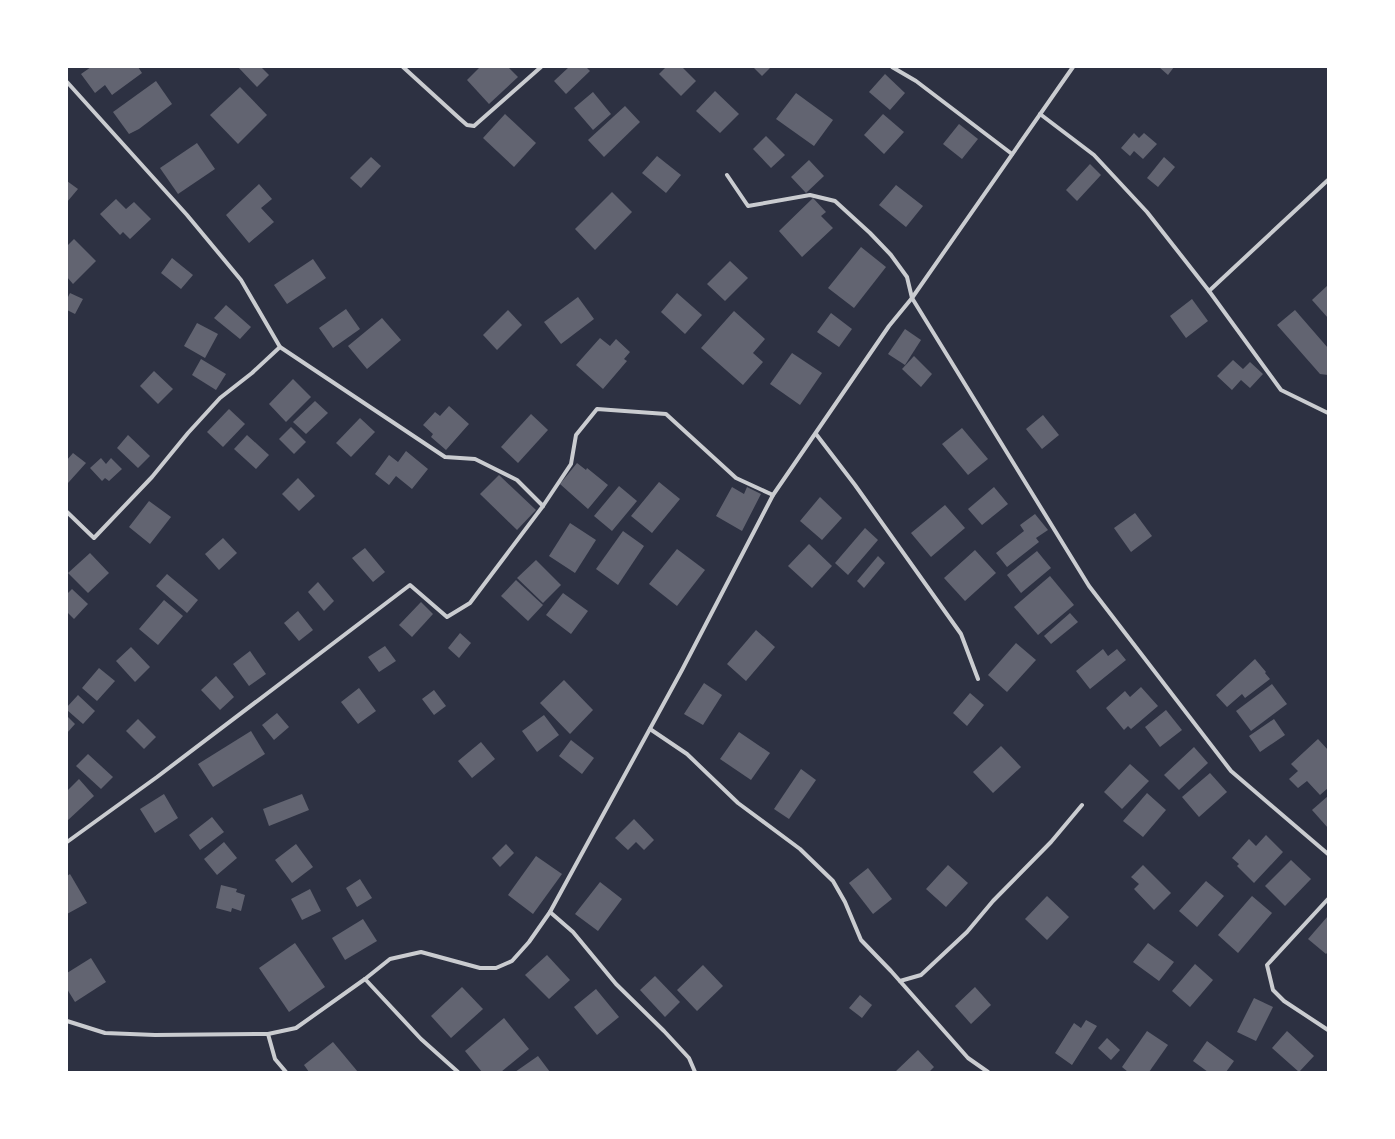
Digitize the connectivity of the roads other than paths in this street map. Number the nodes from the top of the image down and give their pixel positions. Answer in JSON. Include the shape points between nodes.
{"nodes":[{"id":1,"x":403,"y":67,"type":"edge"},
{"id":2,"x":541,"y":67,"type":"edge"},
{"id":3,"x":892,"y":67,"type":"edge"},
{"id":4,"x":1073,"y":67,"type":"edge"},
{"id":5,"x":67,"y":82,"type":"edge"},
{"id":6,"x":1040,"y":114,"type":"junction"},
{"id":7,"x":1012,"y":154,"type":"junction"},
{"id":8,"x":727,"y":175,"type":"dead end"},
{"id":9,"x":1328,"y":180,"type":"edge"},
{"id":10,"x":1209,"y":291,"type":"junction"},
{"id":11,"x":912,"y":298,"type":"junction"},
{"id":12,"x":280,"y":346,"type":"junction"},
{"id":13,"x":1328,"y":413,"type":"edge"},
{"id":14,"x":816,"y":434,"type":"junction"},
{"id":15,"x":773,"y":495,"type":"junction"},
{"id":16,"x":543,"y":506,"type":"junction"},
{"id":17,"x":67,"y":512,"type":"edge"},
{"id":18,"x":978,"y":680,"type":"dead end"},
{"id":19,"x":650,"y":729,"type":"junction"},
{"id":20,"x":1082,"y":805,"type":"dead end"},
{"id":21,"x":67,"y":842,"type":"edge"},
{"id":22,"x":1328,"y":854,"type":"edge"},
{"id":23,"x":1328,"y":899,"type":"edge"},
{"id":24,"x":550,"y":912,"type":"junction"},
{"id":25,"x":365,"y":979,"type":"junction"},
{"id":26,"x":900,"y":981,"type":"junction"},
{"id":27,"x":67,"y":1021,"type":"edge"},
{"id":28,"x":1328,"y":1030,"type":"edge"},
{"id":29,"x":268,"y":1034,"type":"junction"},
{"id":30,"x":286,"y":1072,"type":"edge"},
{"id":31,"x":458,"y":1072,"type":"edge"},
{"id":32,"x":695,"y":1072,"type":"edge"},
{"id":33,"x":988,"y":1072,"type":"edge"}],
"edges":[{"from":1,"to":2,"type":"street","via":[[467,125],[474,126]]},
{"from":3,"to":7,"type":"street","via":[[916,81]]},
{"from":4,"to":6,"type":"street"},
{"from":5,"to":12,"type":"street","via":[[241,280]]},
{"from":6,"to":7,"type":"street"},
{"from":6,"to":10,"type":"street","via":[[1094,155],[1147,212]]},
{"from":7,"to":11,"type":"street"},
{"from":8,"to":11,"type":"street","via":[[748,206],[810,195],[836,201],[891,255],[907,277]]},
{"from":9,"to":10,"type":"street"},
{"from":10,"to":13,"type":"street","via":[[1281,390]]},
{"from":11,"to":14,"type":"street"},
{"from":11,"to":22,"type":"street","via":[[1090,586],[1232,771]]},
{"from":12,"to":16,"type":"street","via":[[445,457],[475,459],[517,480]]},
{"from":12,"to":17,"type":"street","via":[[252,373],[220,398],[152,477],[94,538]]},
{"from":14,"to":15,"type":"street"},
{"from":14,"to":18,"type":"street","via":[[961,634]]},
{"from":15,"to":16,"type":"street","via":[[736,478],[666,414],[597,409],[576,435],[571,464]]},
{"from":15,"to":19,"type":"street"},
{"from":16,"to":21,"type":"street","via":[[470,603],[448,617],[410,585]]},
{"from":19,"to":24,"type":"street"},
{"from":19,"to":26,"type":"street","via":[[687,754],[738,803],[800,849],[833,881],[861,940]]},
{"from":20,"to":26,"type":"street","via":[[967,932],[921,975]]},
{"from":23,"to":28,"type":"street","via":[[1267,965],[1273,990],[1284,1001]]},
{"from":24,"to":25,"type":"street","via":[[512,961],[496,968],[480,968],[421,952],[390,959]]},
{"from":24,"to":32,"type":"street","via":[[573,932],[616,984],[689,1058]]},
{"from":25,"to":29,"type":"street","via":[[296,1028]]},
{"from":25,"to":31,"type":"street","via":[[421,1039]]},
{"from":26,"to":33,"type":"street","via":[[968,1058]]},
{"from":27,"to":29,"type":"street","via":[[105,1033]]},
{"from":29,"to":30,"type":"street","via":[[275,1059]]}]}
